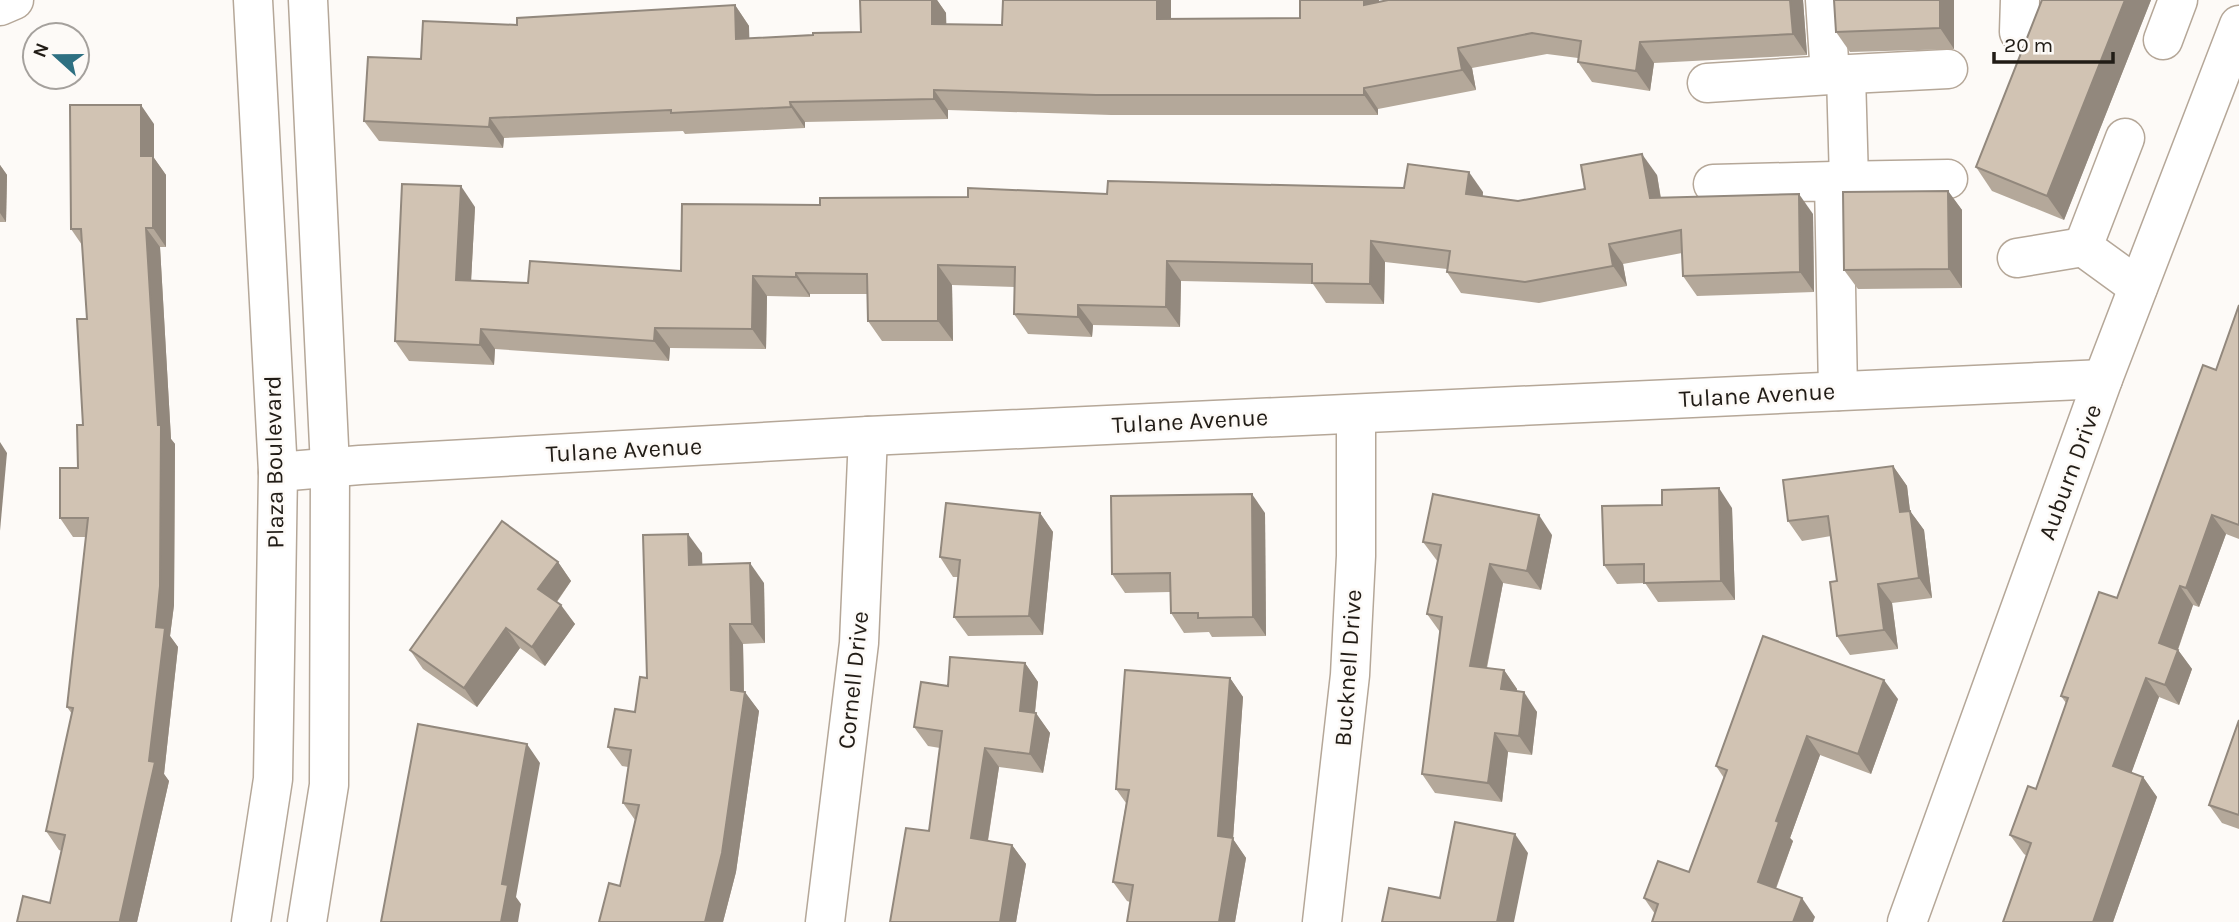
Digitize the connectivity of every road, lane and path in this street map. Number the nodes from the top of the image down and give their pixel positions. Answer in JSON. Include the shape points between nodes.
{"nodes":[{"id":1,"x":14,"y":0,"type":"edge"},
{"id":2,"x":253,"y":0,"type":"edge"},
{"id":3,"x":308,"y":0,"type":"edge"},
{"id":4,"x":1825,"y":0,"type":"edge"},
{"id":5,"x":2178,"y":0,"type":"edge"},
{"id":6,"x":0,"y":6,"type":"edge"},
{"id":7,"x":2239,"y":25,"type":"edge"},
{"id":8,"x":2163,"y":40,"type":"dead end"},
{"id":9,"x":1948,"y":69,"type":"dead end"},
{"id":10,"x":1838,"y":75,"type":"junction"},
{"id":11,"x":1707,"y":83,"type":"dead end"},
{"id":12,"x":2125,"y":138,"type":"dead end"},
{"id":13,"x":1948,"y":179,"type":"dead end"},
{"id":14,"x":1842,"y":181,"type":"junction"},
{"id":15,"x":1713,"y":184,"type":"dead end"},
{"id":16,"x":2083,"y":247,"type":"junction"},
{"id":17,"x":2017,"y":258,"type":"dead end"},
{"id":18,"x":2138,"y":287,"type":"junction"},
{"id":19,"x":2103,"y":379,"type":"junction"},
{"id":20,"x":1838,"y":391,"type":"junction"},
{"id":21,"x":1356,"y":414,"type":"junction"},
{"id":22,"x":868,"y":436,"type":"junction"},
{"id":23,"x":330,"y":467,"type":"junction"},
{"id":24,"x":278,"y":472,"type":"junction"},
{"id":25,"x":251,"y":922,"type":"edge"},
{"id":26,"x":307,"y":922,"type":"edge"},
{"id":27,"x":825,"y":922,"type":"edge"},
{"id":28,"x":1322,"y":922,"type":"edge"},
{"id":29,"x":1907,"y":922,"type":"edge"}],
"edges":[{"from":1,"to":6,"type":"street"},
{"from":2,"to":24,"type":"street","name":"Plaza Boulevard"},
{"from":3,"to":23,"type":"street"},
{"from":4,"to":10,"type":"street"},
{"from":5,"to":8,"type":"street"},
{"from":7,"to":18,"type":"street","name":"Auburn Drive"},
{"from":9,"to":10,"type":"street"},
{"from":10,"to":11,"type":"street"},
{"from":10,"to":14,"type":"street"},
{"from":12,"to":16,"type":"street"},
{"from":13,"to":14,"type":"street"},
{"from":14,"to":15,"type":"street"},
{"from":14,"to":20,"type":"street"},
{"from":16,"to":17,"type":"street"},
{"from":16,"to":18,"type":"street"},
{"from":18,"to":19,"type":"street","name":"Auburn Drive"},
{"from":19,"to":20,"type":"street","name":"Tulane Avenue"},
{"from":19,"to":29,"type":"street","name":"Auburn Drive"},
{"from":20,"to":21,"type":"street","name":"Tulane Avenue"},
{"from":21,"to":22,"type":"street","name":"Tulane Avenue"},
{"from":21,"to":28,"type":"street","name":"Bucknell Drive","via":[[1350,675]]},
{"from":22,"to":23,"type":"street","name":"Tulane Avenue"},
{"from":22,"to":27,"type":"street","name":"Cornell Drive","via":[[859,643]]},
{"from":23,"to":24,"type":"street","name":"Tulane Avenue"},
{"from":23,"to":26,"type":"street","via":[[329,785]]},
{"from":24,"to":25,"type":"street","name":"Plaza Boulevard","via":[[273,779]]}]}
